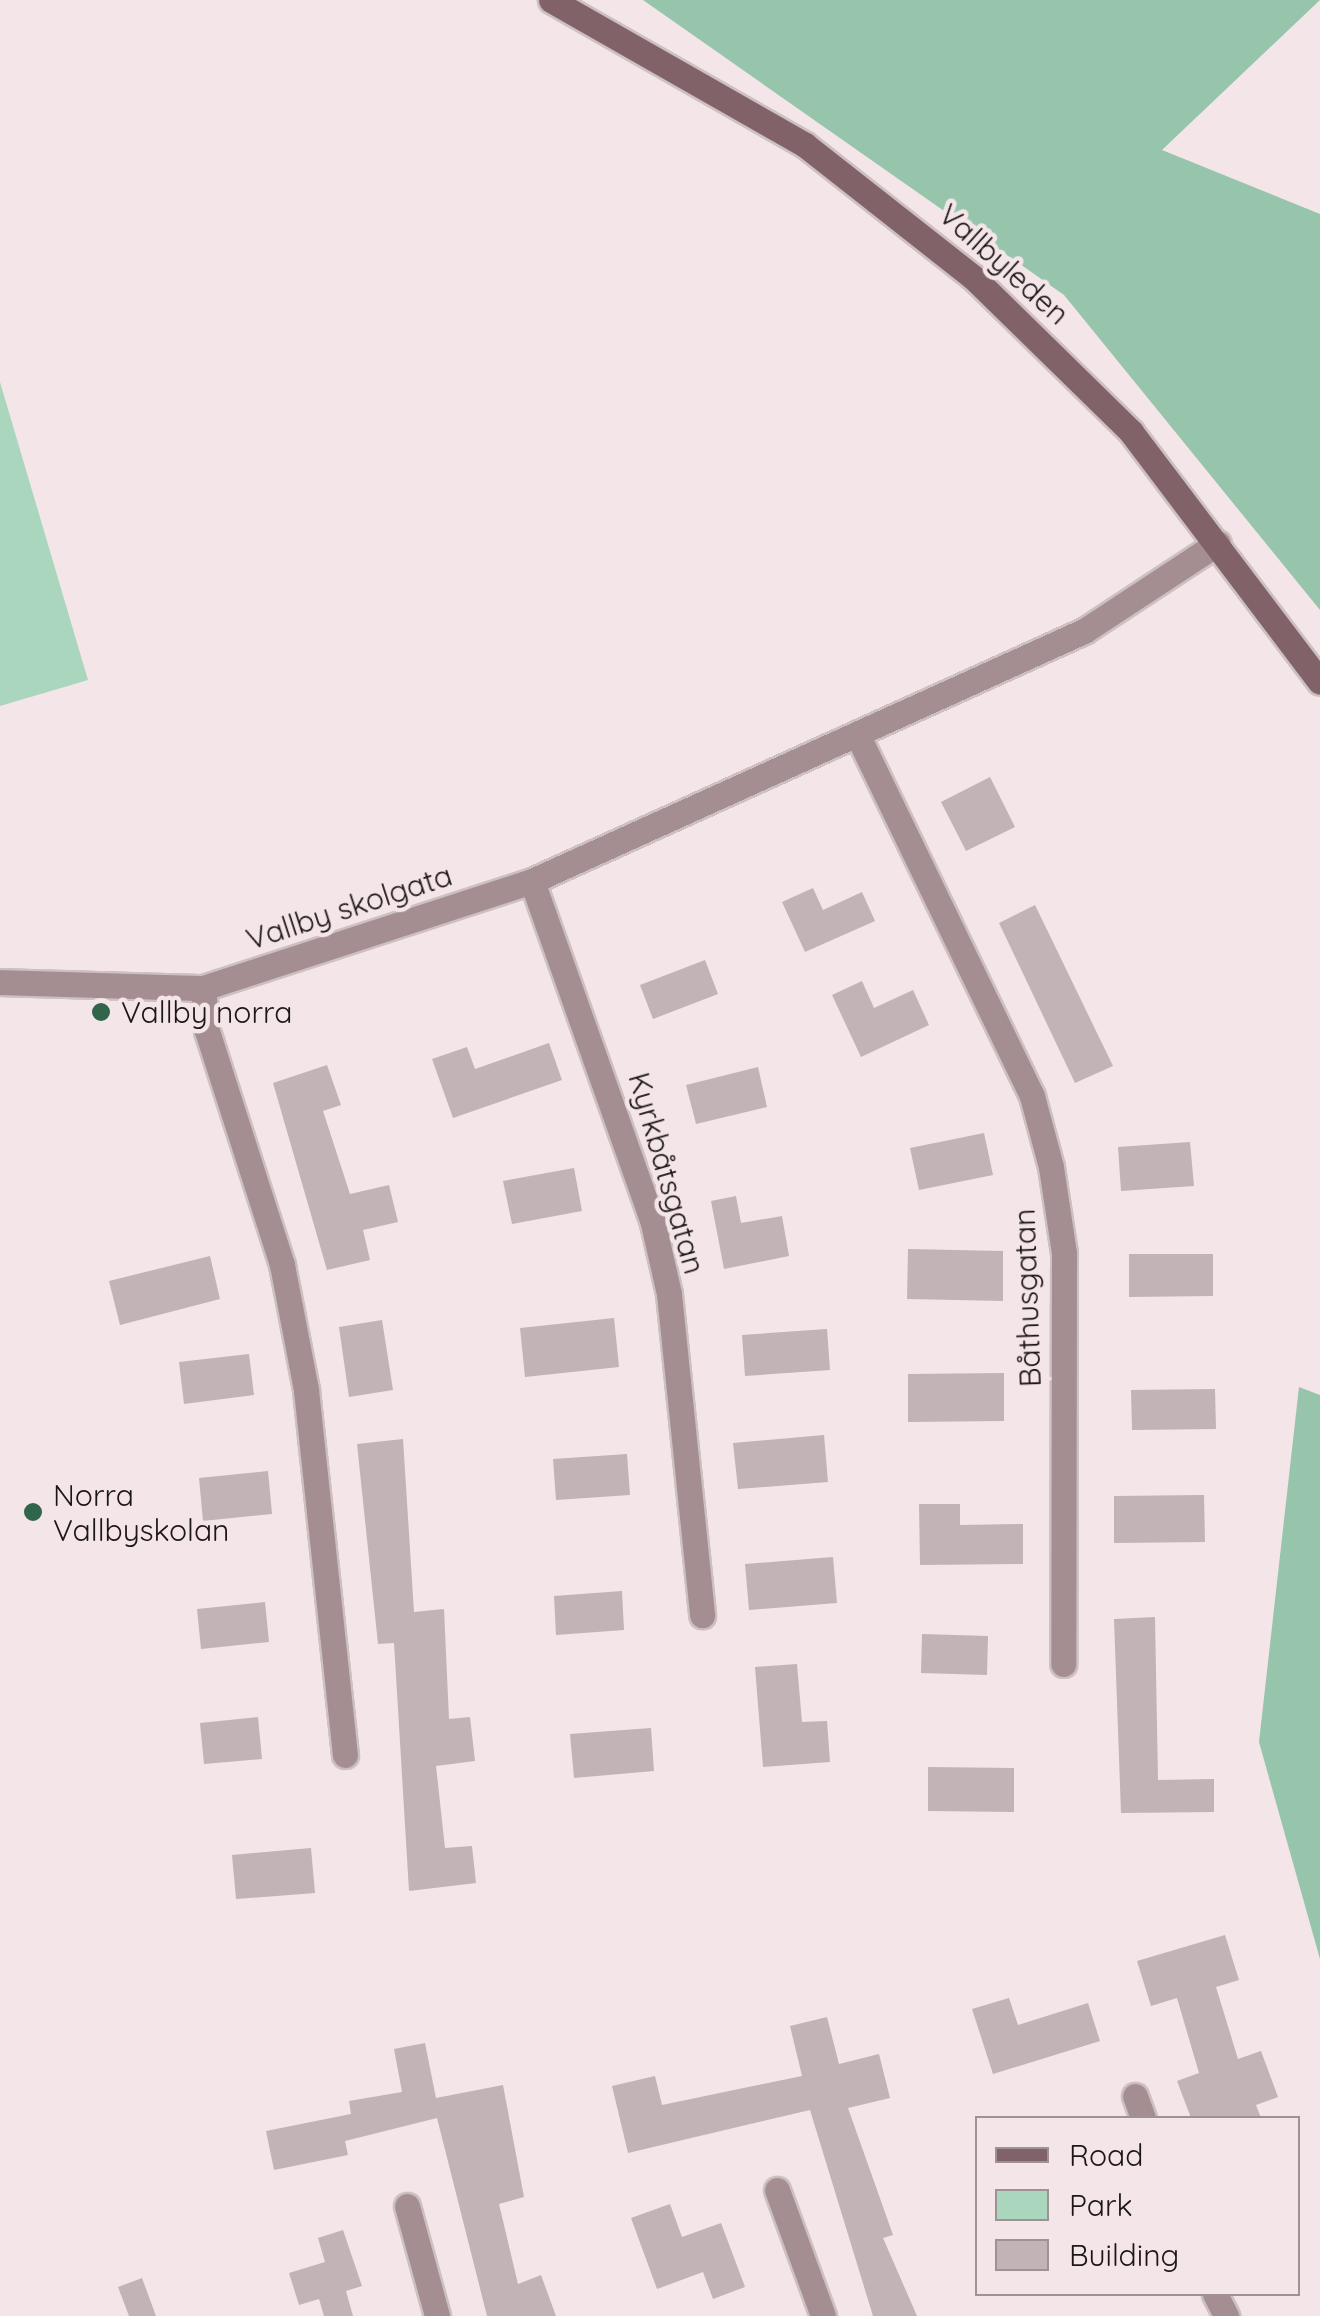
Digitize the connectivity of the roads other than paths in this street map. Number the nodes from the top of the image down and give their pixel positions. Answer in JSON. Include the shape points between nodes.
{"nodes":[{"id":1,"x":551,"y":0,"type":"edge"},
{"id":2,"x":1218,"y":543,"type":"junction"},
{"id":3,"x":1320,"y":682,"type":"edge"},
{"id":4,"x":857,"y":734,"type":"junction"},
{"id":5,"x":532,"y":882,"type":"junction"},
{"id":6,"x":0,"y":982,"type":"edge"},
{"id":7,"x":203,"y":988,"type":"junction"},
{"id":8,"x":702,"y":1615,"type":"dead end"},
{"id":9,"x":1063,"y":1664,"type":"dead end"},
{"id":10,"x":346,"y":1755,"type":"dead end"},
{"id":11,"x":777,"y":2190,"type":"dead end"},
{"id":12,"x":406,"y":2206,"type":"dead end"},
{"id":13,"x":438,"y":2316,"type":"edge"},
{"id":14,"x":822,"y":2316,"type":"edge"}],
"edges":[{"from":1,"to":2,"type":"main road","name":"Vallbyleden","via":[[805,145],[891,208],[1059,356]]},
{"from":2,"to":3,"type":"main road","name":"Vallbyleden"},
{"from":2,"to":4,"type":"street","name":"Vallby skolgata","via":[[1084,632]]},
{"from":4,"to":5,"type":"street","name":"Vallby skolgata"},
{"from":4,"to":9,"type":"street","name":"Båthusgatan","via":[[1032,1096],[1051,1168],[1064,1253]]},
{"from":5,"to":7,"type":"street","name":"Vallby skolgata"},
{"from":5,"to":8,"type":"street","name":"Kyrkbåtsgatan","via":[[652,1219],[669,1294]]},
{"from":6,"to":7,"type":"street","name":"Vallby skolgata"},
{"from":7,"to":10,"type":"street","via":[[206,1031],[282,1264],[306,1390]]},
{"from":11,"to":14,"type":"street"},
{"from":12,"to":13,"type":"street"}]}
